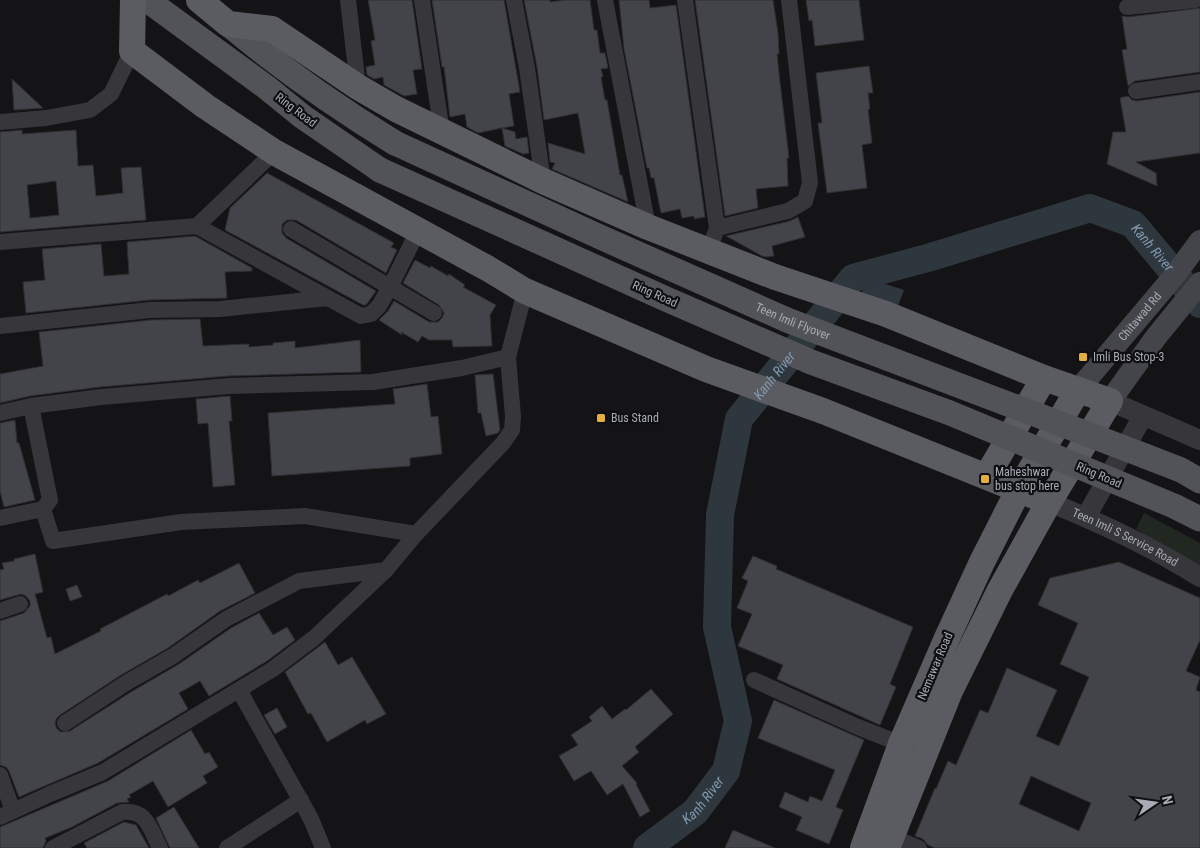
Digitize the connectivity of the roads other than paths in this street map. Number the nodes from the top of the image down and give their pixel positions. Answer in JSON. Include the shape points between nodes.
{"nodes":[{"id":1,"x":132,"y":0,"type":"edge"},
{"id":2,"x":147,"y":0,"type":"edge"},
{"id":3,"x":199,"y":0,"type":"edge"},
{"id":4,"x":348,"y":0,"type":"edge"},
{"id":5,"x":422,"y":0,"type":"edge"},
{"id":6,"x":514,"y":0,"type":"edge"},
{"id":7,"x":605,"y":0,"type":"edge"},
{"id":8,"x":684,"y":0,"type":"edge"},
{"id":9,"x":789,"y":0,"type":"edge"},
{"id":10,"x":1195,"y":0,"type":"edge"},
{"id":11,"x":1127,"y":7,"type":"dead end"},
{"id":12,"x":228,"y":24,"type":"junction"},
{"id":13,"x":132,"y":51,"type":"junction"},
{"id":14,"x":1200,"y":82,"type":"edge"},
{"id":15,"x":358,"y":87,"type":"junction"},
{"id":16,"x":1136,"y":91,"type":"dead end"},
{"id":17,"x":0,"y":122,"type":"edge"},
{"id":18,"x":442,"y":132,"type":"junction"},
{"id":19,"x":274,"y":152,"type":"junction"},
{"id":20,"x":543,"y":181,"type":"junction"},
{"id":21,"x":198,"y":226,"type":"junction"},
{"id":22,"x":648,"y":227,"type":"junction"},
{"id":23,"x":291,"y":229,"type":"dead end"},
{"id":24,"x":418,"y":231,"type":"junction"},
{"id":25,"x":712,"y":239,"type":"junction"},
{"id":26,"x":1200,"y":241,"type":"edge"},
{"id":27,"x":0,"y":242,"type":"edge"},
{"id":28,"x":1200,"y":283,"type":"edge"},
{"id":29,"x":390,"y":287,"type":"junction"},
{"id":30,"x":525,"y":291,"type":"junction"},
{"id":31,"x":328,"y":298,"type":"junction"},
{"id":32,"x":434,"y":313,"type":"dead end"},
{"id":33,"x":0,"y":326,"type":"edge"},
{"id":34,"x":508,"y":357,"type":"junction"},
{"id":35,"x":1044,"y":378,"type":"junction"},
{"id":36,"x":1078,"y":390,"type":"junction"},
{"id":37,"x":1110,"y":401,"type":"junction"},
{"id":38,"x":31,"y":406,"type":"junction"},
{"id":39,"x":0,"y":413,"type":"edge"},
{"id":40,"x":1143,"y":416,"type":"junction"},
{"id":41,"x":1200,"y":440,"type":"edge"},
{"id":42,"x":987,"y":476,"type":"junction"},
{"id":43,"x":1200,"y":481,"type":"edge"},
{"id":44,"x":1019,"y":489,"type":"junction"},
{"id":45,"x":1049,"y":502,"type":"junction"},
{"id":46,"x":43,"y":509,"type":"junction"},
{"id":47,"x":1086,"y":517,"type":"junction"},
{"id":48,"x":0,"y":518,"type":"edge"},
{"id":49,"x":1200,"y":519,"type":"edge"},
{"id":50,"x":416,"y":534,"type":"junction"},
{"id":51,"x":386,"y":570,"type":"junction"},
{"id":52,"x":1200,"y":577,"type":"edge"},
{"id":53,"x":20,"y":604,"type":"dead end"},
{"id":54,"x":0,"y":611,"type":"edge"},
{"id":55,"x":754,"y":680,"type":"dead end"},
{"id":56,"x":939,"y":686,"type":"junction"},
{"id":57,"x":239,"y":690,"type":"junction"},
{"id":58,"x":65,"y":723,"type":"dead end"},
{"id":59,"x":901,"y":744,"type":"junction"},
{"id":60,"x":0,"y":775,"type":"edge"},
{"id":61,"x":301,"y":800,"type":"junction"},
{"id":62,"x":892,"y":805,"type":"junction"},
{"id":63,"x":7,"y":814,"type":"edge"},
{"id":64,"x":889,"y":842,"type":"edge"},
{"id":65,"x":76,"y":843,"type":"edge"},
{"id":66,"x":53,"y":848,"type":"edge"},
{"id":67,"x":160,"y":848,"type":"edge"},
{"id":68,"x":227,"y":848,"type":"edge"},
{"id":69,"x":323,"y":848,"type":"edge"},
{"id":70,"x":863,"y":848,"type":"edge"},
{"id":71,"x":919,"y":848,"type":"edge"}],
"edges":[{"from":1,"to":13,"type":"highway"},
{"from":2,"to":49,"type":"main road","name":"Ring Road","bridge":true,"via":[[303,118],[380,170],[811,362],[950,413]]},
{"from":3,"to":12,"type":"highway"},
{"from":4,"to":15,"type":"street"},
{"from":5,"to":18,"type":"street"},
{"from":6,"to":20,"type":"street"},
{"from":7,"to":22,"type":"street"},
{"from":8,"to":25,"type":"street"},
{"from":9,"to":25,"type":"street","via":[[810,183],[805,201],[788,211]]},
{"from":10,"to":11,"type":"street"},
{"from":12,"to":15,"type":"highway","via":[[272,29]]},
{"from":12,"to":43,"type":"main road","name":"Teen Imli Flyover","bridge":true,"via":[[346,113],[395,143],[787,320],[1181,470]]},
{"from":13,"to":17,"type":"street","via":[[111,94],[90,110]]},
{"from":13,"to":19,"type":"highway","via":[[205,106]]},
{"from":14,"to":16,"type":"street"},
{"from":15,"to":18,"type":"highway"},
{"from":18,"to":20,"type":"highway"},
{"from":19,"to":21,"type":"street"},
{"from":19,"to":24,"type":"highway"},
{"from":20,"to":22,"type":"highway"},
{"from":21,"to":27,"type":"street"},
{"from":21,"to":31,"type":"street"},
{"from":22,"to":25,"type":"highway"},
{"from":23,"to":29,"type":"street"},
{"from":24,"to":29,"type":"street"},
{"from":24,"to":30,"type":"highway"},
{"from":25,"to":35,"type":"highway","via":[[775,277],[886,314]]},
{"from":26,"to":36,"type":"main road","name":"Chitawad Rd"},
{"from":28,"to":37,"type":"main road"},
{"from":29,"to":31,"type":"street","via":[[371,314],[361,316]]},
{"from":29,"to":32,"type":"street"},
{"from":30,"to":34,"type":"street"},
{"from":30,"to":42,"type":"highway","via":[[706,369]]},
{"from":31,"to":33,"type":"street","via":[[220,309],[150,310]]},
{"from":34,"to":38,"type":"street","via":[[373,382],[229,386],[101,396]]},
{"from":34,"to":50,"type":"street","via":[[512,430],[504,443]]},
{"from":35,"to":36,"type":"highway"},
{"from":35,"to":42,"type":"highway"},
{"from":36,"to":37,"type":"highway"},
{"from":36,"to":44,"type":"highway","name":"Nemawar Road"},
{"from":37,"to":40,"type":"street"},
{"from":37,"to":45,"type":"highway","name":"Nemawar Road"},
{"from":38,"to":39,"type":"street"},
{"from":38,"to":46,"type":"street","via":[[50,500]]},
{"from":40,"to":41,"type":"street"},
{"from":40,"to":47,"type":"street"},
{"from":42,"to":44,"type":"highway"},
{"from":44,"to":45,"type":"highway"},
{"from":44,"to":56,"type":"highway","name":"Nemawar Road","via":[[974,579]]},
{"from":45,"to":47,"type":"street","name":"Teen Imli S Service Road"},
{"from":45,"to":56,"type":"highway","name":"Nemawar Road","via":[[1000,590]]},
{"from":46,"to":48,"type":"street"},
{"from":46,"to":50,"type":"street","via":[[53,541],[181,522],[305,516]]},
{"from":47,"to":52,"type":"street","name":"Teen Imli S Service Road"},
{"from":50,"to":51,"type":"street"},
{"from":51,"to":57,"type":"street","via":[[314,638]]},
{"from":51,"to":58,"type":"street","via":[[298,581],[226,619]]},
{"from":53,"to":54,"type":"street"},
{"from":55,"to":59,"type":"street"},
{"from":56,"to":59,"type":"highway","name":"Nemawar Road"},
{"from":56,"to":62,"type":"highway","name":"Nemawar Road"},
{"from":57,"to":61,"type":"street"},
{"from":57,"to":63,"type":"street","via":[[103,772]]},
{"from":59,"to":62,"type":"highway","name":"Nemawar Road"},
{"from":60,"to":63,"type":"street"},
{"from":61,"to":68,"type":"street"},
{"from":61,"to":69,"type":"street"},
{"from":62,"to":64,"type":"highway","name":"Nemawar Road"},
{"from":62,"to":70,"type":"highway","name":"Nemawar Road"},
{"from":64,"to":71,"type":"street"},
{"from":65,"to":66,"type":"street"},
{"from":65,"to":67,"type":"street","via":[[122,812],[131,811],[144,818]]}]}
